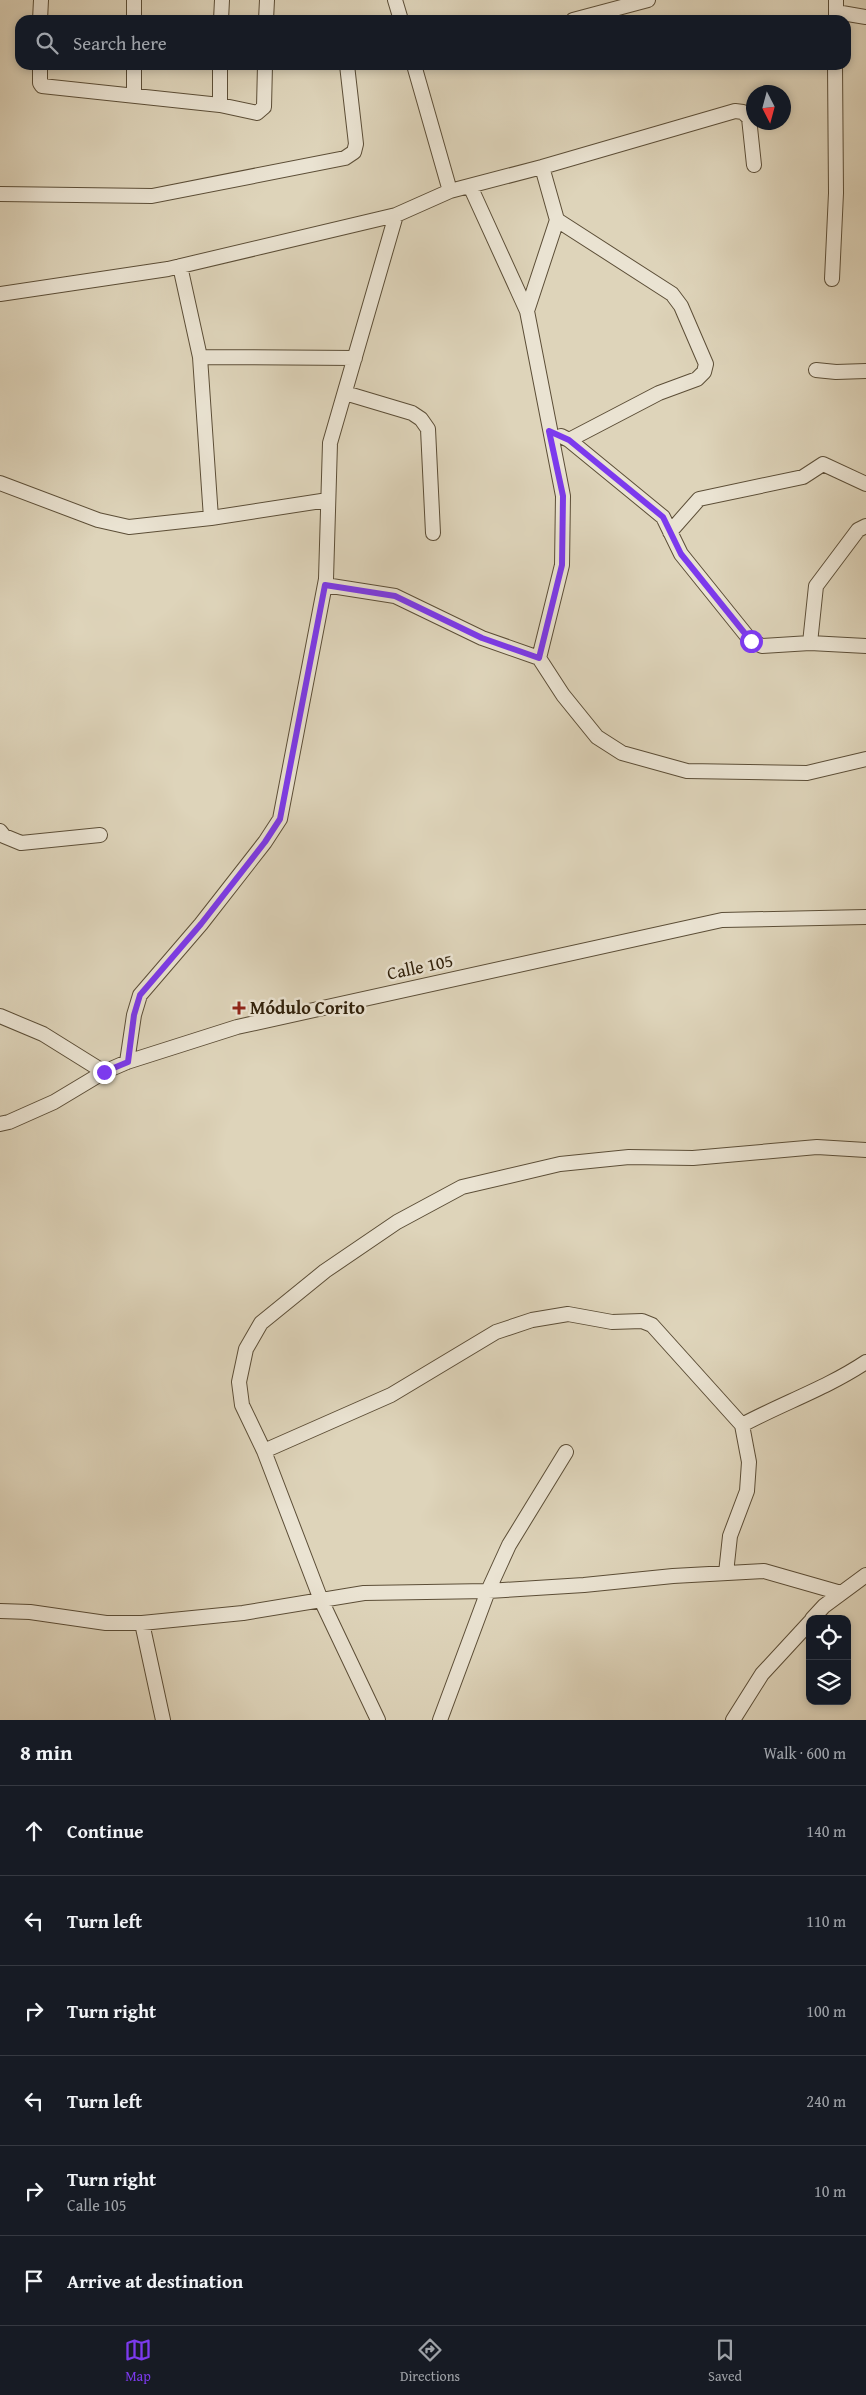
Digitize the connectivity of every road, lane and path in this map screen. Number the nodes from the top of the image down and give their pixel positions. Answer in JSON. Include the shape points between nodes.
{"nodes":[{"id":1,"x":41,"y":0,"type":"edge"},
{"id":2,"x":134,"y":0,"type":"edge"},
{"id":3,"x":222,"y":0,"type":"edge"},
{"id":4,"x":267,"y":0,"type":"edge"},
{"id":5,"x":395,"y":0,"type":"edge"},
{"id":6,"x":648,"y":0,"type":"edge"},
{"id":7,"x":836,"y":11,"type":"edge"},
{"id":8,"x":40,"y":15,"type":"edge"},
{"id":9,"x":134,"y":15,"type":"edge"},
{"id":10,"x":221,"y":15,"type":"edge"},
{"id":11,"x":266,"y":15,"type":"edge"},
{"id":12,"x":400,"y":15,"type":"edge"},
{"id":13,"x":592,"y":15,"type":"edge"},
{"id":14,"x":866,"y":17,"type":"edge"},
{"id":15,"x":40,"y":70,"type":"edge"},
{"id":16,"x":134,"y":70,"type":"edge"},
{"id":17,"x":220,"y":70,"type":"edge"},
{"id":18,"x":265,"y":70,"type":"edge"},
{"id":19,"x":348,"y":70,"type":"edge"},
{"id":20,"x":415,"y":70,"type":"edge"},
{"id":21,"x":835,"y":70,"type":"edge"},
{"id":22,"x":134,"y":96,"type":"junction"},
{"id":23,"x":220,"y":105,"type":"junction"},
{"id":24,"x":754,"y":165,"type":"dead end"},
{"id":25,"x":542,"y":168,"type":"junction"},
{"id":26,"x":470,"y":186,"type":"junction"},
{"id":27,"x":450,"y":191,"type":"junction"},
{"id":28,"x":0,"y":194,"type":"edge"},
{"id":29,"x":396,"y":215,"type":"junction"},
{"id":30,"x":557,"y":220,"type":"junction"},
{"id":31,"x":180,"y":266,"type":"junction"},
{"id":32,"x":832,"y":279,"type":"dead end"},
{"id":33,"x":0,"y":294,"type":"edge"},
{"id":34,"x":527,"y":311,"type":"junction"},
{"id":35,"x":200,"y":357,"type":"junction"},
{"id":36,"x":355,"y":358,"type":"junction"},
{"id":37,"x":866,"y":369,"type":"edge"},
{"id":38,"x":816,"y":370,"type":"dead end"},
{"id":39,"x":344,"y":394,"type":"junction"},
{"id":40,"x":549,"y":431,"type":"junction"},
{"id":41,"x":569,"y":440,"type":"junction"},
{"id":42,"x":0,"y":482,"type":"edge"},
{"id":43,"x":866,"y":484,"type":"edge"},
{"id":44,"x":328,"y":500,"type":"junction"},
{"id":45,"x":211,"y":518,"type":"junction"},
{"id":46,"x":866,"y":526,"type":"edge"},
{"id":47,"x":670,"y":532,"type":"junction"},
{"id":48,"x":433,"y":533,"type":"dead end"},
{"id":49,"x":325,"y":585,"type":"junction"},
{"id":50,"x":810,"y":643,"type":"junction"},
{"id":51,"x":866,"y":646,"type":"edge"},
{"id":52,"x":539,"y":658,"type":"junction"},
{"id":53,"x":866,"y":759,"type":"edge"},
{"id":54,"x":0,"y":832,"type":"edge"},
{"id":55,"x":100,"y":835,"type":"dead end"},
{"id":56,"x":866,"y":917,"type":"edge"},
{"id":57,"x":0,"y":1016,"type":"edge"},
{"id":58,"x":128,"y":1062,"type":"junction"},
{"id":59,"x":104,"y":1072,"type":"junction"},
{"id":60,"x":0,"y":1124,"type":"edge"},
{"id":61,"x":866,"y":1150,"type":"edge"},
{"id":62,"x":866,"y":1362,"type":"edge"},
{"id":63,"x":742,"y":1425,"type":"junction"},
{"id":64,"x":264,"y":1450,"type":"junction"},
{"id":65,"x":566,"y":1452,"type":"dead end"},
{"id":66,"x":726,"y":1573,"type":"junction"},
{"id":67,"x":866,"y":1575,"type":"edge"},
{"id":68,"x":488,"y":1591,"type":"junction"},
{"id":69,"x":841,"y":1593,"type":"junction"},
{"id":70,"x":321,"y":1600,"type":"junction"},
{"id":71,"x":0,"y":1611,"type":"edge"},
{"id":72,"x":816,"y":1615,"type":"edge"},
{"id":73,"x":142,"y":1623,"type":"junction"},
{"id":74,"x":806,"y":1626,"type":"edge"},
{"id":75,"x":163,"y":1720,"type":"edge"},
{"id":76,"x":378,"y":1720,"type":"edge"},
{"id":77,"x":440,"y":1720,"type":"edge"},
{"id":78,"x":733,"y":1720,"type":"edge"}],
"edges":[{"from":1,"to":8,"type":"street"},
{"from":2,"to":9,"type":"street"},
{"from":3,"to":10,"type":"street"},
{"from":4,"to":11,"type":"street"},
{"from":5,"to":12,"type":"street"},
{"from":6,"to":13,"type":"street"},
{"from":7,"to":14,"type":"street"},
{"from":15,"to":22,"type":"street","via":[[42,86]]},
{"from":16,"to":22,"type":"street"},
{"from":17,"to":23,"type":"street"},
{"from":18,"to":23,"type":"street","via":[[264,106],[261,110],[257,113]]},
{"from":19,"to":28,"type":"street","via":[[356,144],[354,152],[345,158],[152,196]]},
{"from":20,"to":27,"type":"street"},
{"from":21,"to":32,"type":"street","via":[[836,193]]},
{"from":22,"to":23,"type":"street"},
{"from":24,"to":25,"type":"street","via":[[749,118],[743,112],[735,111]]},
{"from":25,"to":26,"type":"street"},
{"from":25,"to":30,"type":"street"},
{"from":26,"to":27,"type":"street"},
{"from":26,"to":34,"type":"street"},
{"from":27,"to":29,"type":"street"},
{"from":29,"to":31,"type":"street"},
{"from":29,"to":36,"type":"street"},
{"from":30,"to":34,"type":"street"},
{"from":30,"to":41,"type":"street","via":[[672,294],[681,306],[706,364],[697,379],[659,392]]},
{"from":31,"to":33,"type":"street"},
{"from":31,"to":35,"type":"street"},
{"from":34,"to":40,"type":"street"},
{"from":35,"to":36,"type":"street"},
{"from":35,"to":45,"type":"street"},
{"from":36,"to":39,"type":"street"},
{"from":37,"to":38,"type":"street"},
{"from":39,"to":44,"type":"street","via":[[330,443]]},
{"from":39,"to":48,"type":"street","via":[[412,413],[428,429]]},
{"from":40,"to":41,"type":"street"},
{"from":40,"to":52,"type":"street","via":[[563,496],[562,565]]},
{"from":41,"to":47,"type":"street","via":[[663,517]]},
{"from":42,"to":45,"type":"street","via":[[98,520],[130,527]]},
{"from":43,"to":47,"type":"street","via":[[823,464],[803,477],[699,499]]},
{"from":44,"to":45,"type":"street"},
{"from":44,"to":49,"type":"street"},
{"from":46,"to":50,"type":"street","via":[[858,530],[816,586]]},
{"from":47,"to":50,"type":"street","via":[[681,554],[751,641],[762,646]]},
{"from":49,"to":52,"type":"street","via":[[395,596],[482,638]]},
{"from":49,"to":58,"type":"street","via":[[280,819],[201,924],[140,995]]},
{"from":50,"to":51,"type":"street"},
{"from":52,"to":53,"type":"street","via":[[597,737],[622,753],[697,772],[807,773]]},
{"from":54,"to":55,"type":"street","via":[[20,843]]},
{"from":56,"to":58,"type":"street","name":"Calle 105","via":[[722,920],[238,1027]]},
{"from":57,"to":59,"type":"street","via":[[43,1034]]},
{"from":58,"to":59,"type":"street","name":"Calle 105"},
{"from":59,"to":60,"type":"street","name":"Calle 105","via":[[54,1102]]},
{"from":61,"to":64,"type":"street","via":[[818,1148],[693,1158],[628,1157],[560,1164],[462,1188],[397,1222],[325,1271],[261,1323],[246,1349],[239,1382],[242,1405]]},
{"from":62,"to":63,"type":"street","via":[[843,1377]]},
{"from":63,"to":64,"type":"street","via":[[652,1325],[642,1321],[612,1322],[568,1314],[532,1320],[496,1332],[391,1395]]},
{"from":63,"to":66,"type":"street","via":[[749,1462],[747,1491],[730,1536]]},
{"from":64,"to":70,"type":"street"},
{"from":65,"to":68,"type":"street","via":[[509,1545]]},
{"from":66,"to":68,"type":"street"},
{"from":66,"to":69,"type":"street","via":[[764,1571]]},
{"from":67,"to":69,"type":"street"},
{"from":68,"to":70,"type":"street","via":[[364,1593]]},
{"from":68,"to":77,"type":"street"},
{"from":69,"to":72,"type":"street"},
{"from":70,"to":73,"type":"street","via":[[243,1613]]},
{"from":70,"to":76,"type":"street"},
{"from":71,"to":73,"type":"street","via":[[106,1623]]},
{"from":73,"to":75,"type":"street"},
{"from":74,"to":78,"type":"street","via":[[762,1674]]}]}
